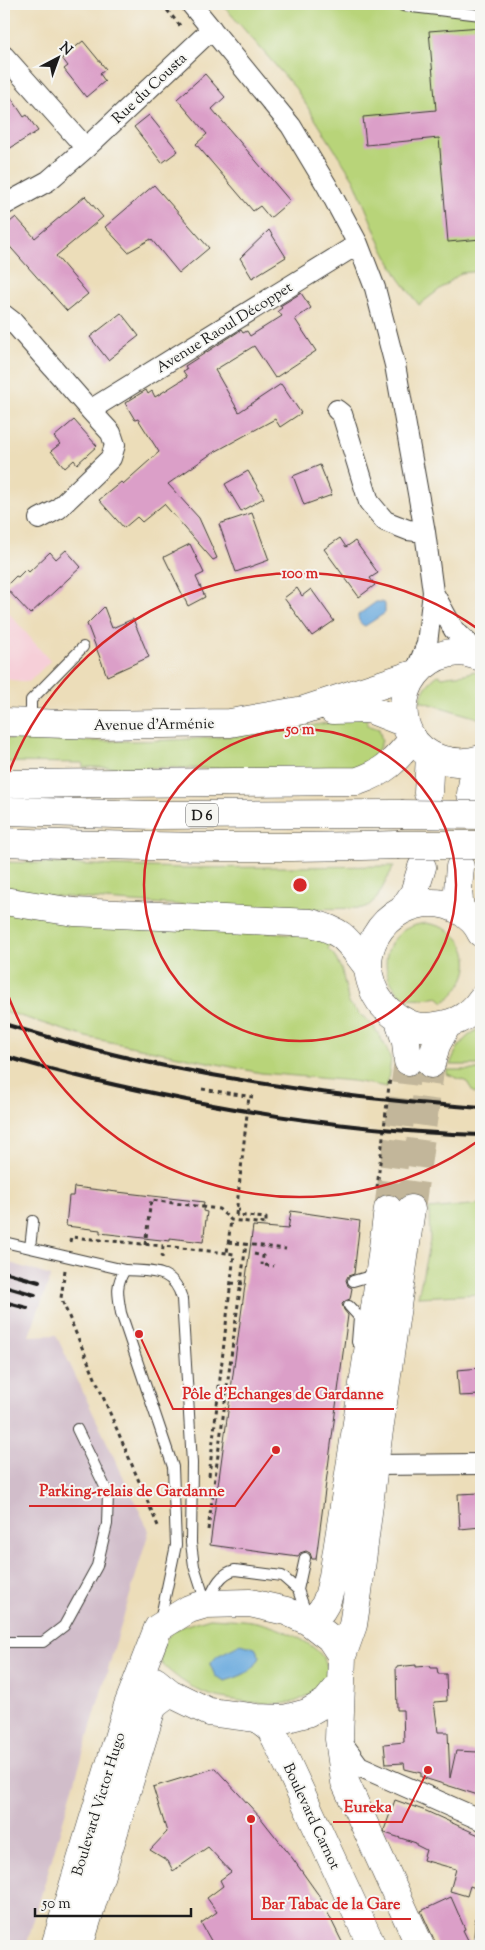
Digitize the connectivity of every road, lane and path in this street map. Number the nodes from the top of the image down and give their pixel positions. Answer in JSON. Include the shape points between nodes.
{"nodes":[{"id":1,"x":162,"y":4,"type":"edge"},
{"id":2,"x":191,"y":4,"type":"edge"},
{"id":3,"x":403,"y":4,"type":"edge"},
{"id":4,"x":481,"y":15,"type":"edge"},
{"id":5,"x":182,"y":28,"type":"dead end"},
{"id":6,"x":212,"y":29,"type":"junction"},
{"id":7,"x":4,"y":56,"type":"edge"},
{"id":8,"x":86,"y":148,"type":"junction"},
{"id":9,"x":4,"y":206,"type":"edge"},
{"id":10,"x":358,"y":244,"type":"junction"},
{"id":11,"x":4,"y":315,"type":"edge"},
{"id":12,"x":90,"y":410,"type":"junction"},
{"id":13,"x":337,"y":410,"type":"dead end"},
{"id":14,"x":39,"y":518,"type":"dead end"},
{"id":15,"x":425,"y":532,"type":"junction"},
{"id":16,"x":433,"y":592,"type":"junction"},
{"id":17,"x":83,"y":647,"type":"dead end"},
{"id":18,"x":481,"y":656,"type":"edge"},
{"id":19,"x":415,"y":673,"type":"junction"},
{"id":20,"x":304,"y":710,"type":"junction"},
{"id":21,"x":4,"y":722,"type":"edge"},
{"id":22,"x":32,"y":724,"type":"junction"},
{"id":23,"x":416,"y":739,"type":"junction"},
{"id":24,"x":480,"y":759,"type":"edge"},
{"id":25,"x":4,"y":784,"type":"edge"},
{"id":26,"x":428,"y":794,"type":"dead end"},
{"id":27,"x":476,"y":804,"type":"edge"},
{"id":28,"x":4,"y":811,"type":"edge"},
{"id":29,"x":4,"y":842,"type":"edge"},
{"id":30,"x":481,"y":845,"type":"edge"},
{"id":31,"x":422,"y":867,"type":"dead end"},
{"id":32,"x":460,"y":867,"type":"dead end"},
{"id":33,"x":4,"y":901,"type":"edge"},
{"id":34,"x":404,"y":908,"type":"junction"},
{"id":35,"x":475,"y":924,"type":"edge"},
{"id":36,"x":367,"y":966,"type":"junction"},
{"id":37,"x":481,"y":1000,"type":"edge"},
{"id":38,"x":399,"y":1020,"type":"junction"},
{"id":39,"x":447,"y":1025,"type":"junction"},
{"id":40,"x":410,"y":1066,"type":"junction"},
{"id":41,"x":202,"y":1089,"type":"dead end"},
{"id":42,"x":392,"y":1205,"type":"junction"},
{"id":43,"x":230,"y":1220,"type":"junction"},
{"id":44,"x":33,"y":1221,"type":"dead end"},
{"id":45,"x":4,"y":1242,"type":"edge"},
{"id":46,"x":228,"y":1242,"type":"junction"},
{"id":47,"x":145,"y":1244,"type":"junction"},
{"id":48,"x":246,"y":1244,"type":"junction"},
{"id":49,"x":163,"y":1246,"type":"junction"},
{"id":50,"x":30,"y":1248,"type":"junction"},
{"id":51,"x":286,"y":1249,"type":"dead end"},
{"id":52,"x":227,"y":1253,"type":"junction"},
{"id":53,"x":254,"y":1254,"type":"dead end"},
{"id":54,"x":68,"y":1256,"type":"junction"},
{"id":55,"x":380,"y":1264,"type":"junction"},
{"id":56,"x":274,"y":1266,"type":"dead end"},
{"id":57,"x":125,"y":1270,"type":"junction"},
{"id":58,"x":160,"y":1274,"type":"junction"},
{"id":59,"x":353,"y":1281,"type":"dead end"},
{"id":60,"x":231,"y":1282,"type":"junction"},
{"id":61,"x":243,"y":1284,"type":"junction"},
{"id":62,"x":350,"y":1306,"type":"dead end"},
{"id":63,"x":365,"y":1365,"type":"junction"},
{"id":64,"x":77,"y":1428,"type":"dead end"},
{"id":65,"x":374,"y":1464,"type":"junction"},
{"id":66,"x":481,"y":1464,"type":"edge"},
{"id":67,"x":208,"y":1484,"type":"dead end"},
{"id":68,"x":158,"y":1526,"type":"dead end"},
{"id":69,"x":208,"y":1534,"type":"dead end"},
{"id":70,"x":305,"y":1558,"type":"dead end"},
{"id":71,"x":298,"y":1590,"type":"junction"},
{"id":72,"x":206,"y":1604,"type":"junction"},
{"id":73,"x":308,"y":1621,"type":"junction"},
{"id":74,"x":158,"y":1628,"type":"junction"},
{"id":75,"x":4,"y":1642,"type":"edge"},
{"id":76,"x":342,"y":1656,"type":"junction"},
{"id":77,"x":145,"y":1662,"type":"junction"},
{"id":78,"x":340,"y":1685,"type":"junction"},
{"id":79,"x":170,"y":1693,"type":"junction"},
{"id":80,"x":257,"y":1718,"type":"junction"},
{"id":81,"x":339,"y":1739,"type":"junction"},
{"id":82,"x":481,"y":1820,"type":"edge"},
{"id":83,"x":481,"y":1919,"type":"edge"},
{"id":84,"x":479,"y":1943,"type":"dead end"},
{"id":85,"x":55,"y":1946,"type":"edge"},
{"id":86,"x":79,"y":1946,"type":"edge"},
{"id":87,"x":372,"y":1946,"type":"edge"},
{"id":88,"x":420,"y":1946,"type":"edge"}],
"edges":[{"from":1,"to":5,"type":"path"},
{"from":2,"to":6,"type":"street"},
{"from":3,"to":4,"type":"lane"},
{"from":6,"to":8,"type":"street","name":"Rue du Cousta"},
{"from":6,"to":10,"type":"street","via":[[291,126]]},
{"from":7,"to":8,"type":"street"},
{"from":8,"to":9,"type":"street","name":"Rue du Cousta","via":[[48,181]]},
{"from":10,"to":12,"type":"street","name":"Avenue Raoul Décoppet"},
{"from":10,"to":15,"type":"street","via":[[376,288],[396,364]]},
{"from":11,"to":12,"type":"street"},
{"from":12,"to":14,"type":"street","via":[[111,434],[115,446],[111,458],[58,509]]},
{"from":13,"to":15,"type":"street","via":[[342,414],[369,502],[385,521],[408,530]]},
{"from":15,"to":16,"type":"street"},
{"from":16,"to":18,"type":"street","via":[[454,630]]},
{"from":16,"to":19,"type":"street","via":[[427,644]]},
{"from":17,"to":22,"type":"lane","via":[[32,700]]},
{"from":18,"to":19,"type":"main road","name":"Avenue d'Arménie","via":[[460,652],[436,657]]},
{"from":19,"to":20,"type":"main road","name":"Avenue d'Arménie"},
{"from":19,"to":23,"type":"main road","via":[[406,690],[403,706]]},
{"from":20,"to":22,"type":"main road","name":"Avenue d'Arménie","via":[[230,723]]},
{"from":20,"to":23,"type":"main road","name":"Avenue d'Arménie","via":[[369,709]]},
{"from":21,"to":22,"type":"main road","name":"Avenue d'Arménie"},
{"from":23,"to":24,"type":"main road","name":"Avenue d'Arménie","via":[[454,763]]},
{"from":23,"to":25,"type":"main road","via":[[393,763],[358,781]]},
{"from":23,"to":26,"type":"main road"},
{"from":24,"to":27,"type":"main road"},
{"from":27,"to":28,"type":"main road","number":"D 6","bridge":true,"via":[[401,814],[153,815]]},
{"from":29,"to":30,"type":"main road","number":"D 6","bridge":true,"via":[[289,848]]},
{"from":31,"to":34,"type":"main road","via":[[414,893]]},
{"from":32,"to":35,"type":"main road","via":[[458,890]]},
{"from":33,"to":36,"type":"main road","via":[[74,912],[311,923],[331,928],[344,936]]},
{"from":34,"to":35,"type":"main road","via":[[423,903],[442,904]]},
{"from":34,"to":36,"type":"main road","via":[[385,922],[372,942]]},
{"from":36,"to":38,"type":"main road","via":[[371,987],[382,1006]]},
{"from":37,"to":39,"type":"main road","via":[[463,1018]]},
{"from":38,"to":39,"type":"main road","via":[[422,1027]]},
{"from":38,"to":40,"type":"main road"},
{"from":39,"to":40,"type":"main road","via":[[436,1045]]},
{"from":40,"to":42,"type":"path"},
{"from":41,"to":43,"type":"path","bridge":true,"via":[[251,1097],[236,1215],[266,1218],[266,1224]]},
{"from":42,"to":55,"type":"main road"},
{"from":42,"to":65,"type":"main road"},
{"from":43,"to":46,"type":"path"},
{"from":43,"to":47,"type":"path","via":[[219,1209],[151,1200]]},
{"from":44,"to":50,"type":"lane"},
{"from":45,"to":50,"type":"lane"},
{"from":46,"to":48,"type":"path"},
{"from":46,"to":52,"type":"path"},
{"from":47,"to":49,"type":"path"},
{"from":47,"to":54,"type":"path","via":[[71,1237]]},
{"from":48,"to":51,"type":"path"},
{"from":48,"to":61,"type":"path"},
{"from":49,"to":52,"type":"path"},
{"from":49,"to":58,"type":"path"},
{"from":50,"to":54,"type":"lane"},
{"from":52,"to":60,"type":"path","via":[[234,1254]]},
{"from":53,"to":56,"type":"path","via":[[263,1256],[264,1265]]},
{"from":54,"to":57,"type":"lane"},
{"from":54,"to":68,"type":"path","via":[[61,1298]]},
{"from":55,"to":59,"type":"lane","via":[[367,1277]]},
{"from":55,"to":63,"type":"main road"},
{"from":57,"to":58,"type":"lane"},
{"from":57,"to":74,"type":"lane","via":[[119,1279],[121,1313],[173,1467],[176,1545]]},
{"from":58,"to":72,"type":"lane","via":[[176,1283],[182,1299],[192,1463],[191,1543],[194,1566]]},
{"from":60,"to":61,"type":"path"},
{"from":60,"to":67,"type":"path"},
{"from":61,"to":69,"type":"path"},
{"from":62,"to":63,"type":"lane","via":[[359,1317],[356,1347]]},
{"from":63,"to":73,"type":"main road","via":[[333,1576],[323,1610]]},
{"from":64,"to":75,"type":"lane","via":[[108,1493],[107,1524],[97,1566],[64,1626],[43,1642]]},
{"from":65,"to":66,"type":"street"},
{"from":65,"to":76,"type":"main road","via":[[352,1624]]},
{"from":70,"to":71,"type":"lane"},
{"from":71,"to":72,"type":"lane","via":[[282,1576],[228,1571],[218,1581]]},
{"from":71,"to":73,"type":"lane"},
{"from":72,"to":73,"type":"main road","via":[[250,1603],[286,1611]]},
{"from":72,"to":74,"type":"main road","via":[[189,1609]]},
{"from":73,"to":76,"type":"main road","via":[[330,1638]]},
{"from":74,"to":77,"type":"main road"},
{"from":76,"to":78,"type":"main road"},
{"from":77,"to":79,"type":"main road","via":[[156,1681]]},
{"from":77,"to":85,"type":"main road","name":"Boulevard Victor Hugo","via":[[128,1705]]},
{"from":78,"to":80,"type":"main road","via":[[326,1702],[307,1713],[284,1719]]},
{"from":78,"to":81,"type":"main road"},
{"from":79,"to":80,"type":"main road","via":[[209,1712]]},
{"from":79,"to":86,"type":"main road","name":"Boulevard Victor Hugo","via":[[151,1711]]},
{"from":80,"to":87,"type":"main road","name":"Boulevard Carnot","via":[[270,1728],[276,1739]]},
{"from":81,"to":82,"type":"street","via":[[359,1766]]},
{"from":81,"to":88,"type":"main road","via":[[345,1782]]},
{"from":83,"to":84,"type":"lane"}]}
